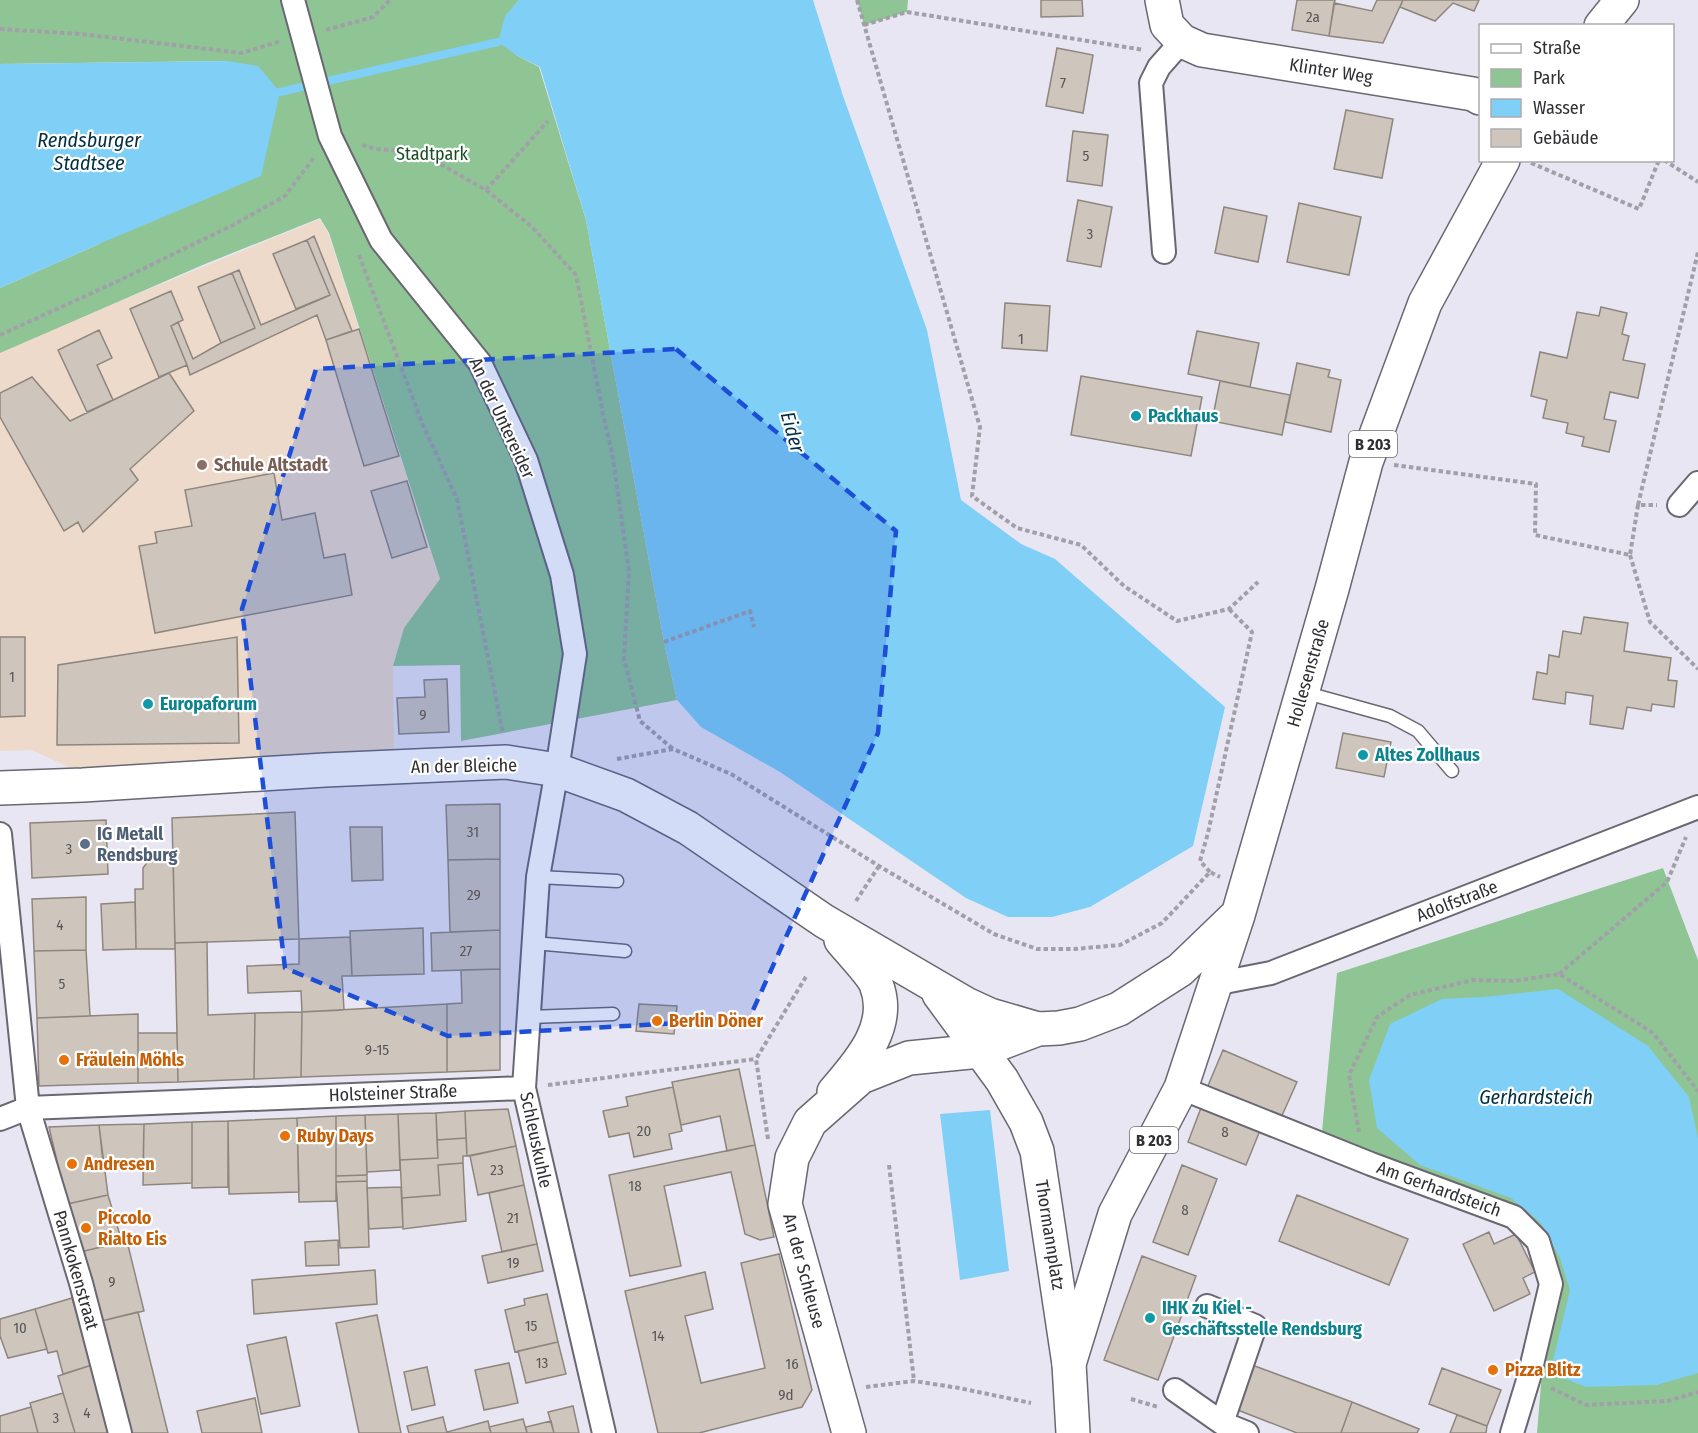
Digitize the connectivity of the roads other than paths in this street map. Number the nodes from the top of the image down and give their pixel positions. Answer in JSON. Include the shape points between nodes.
{"nodes":[{"id":1,"x":293,"y":0,"type":"edge"},
{"id":2,"x":1162,"y":0,"type":"edge"},
{"id":3,"x":1622,"y":0,"type":"edge"},
{"id":4,"x":1602,"y":24,"type":"edge"},
{"id":5,"x":1176,"y":48,"type":"junction"},
{"id":6,"x":1479,"y":97,"type":"edge"},
{"id":7,"x":1502,"y":162,"type":"edge"},
{"id":8,"x":1164,"y":252,"type":"dead end"},
{"id":9,"x":1698,"y":483,"type":"edge"},
{"id":10,"x":1679,"y":505,"type":"road end"},
{"id":11,"x":1302,"y":692,"type":"junction"},
{"id":12,"x":558,"y":770,"type":"junction"},
{"id":13,"x":1452,"y":771,"type":"dead end"},
{"id":14,"x":0,"y":788,"type":"edge"},
{"id":15,"x":1698,"y":807,"type":"edge"},
{"id":16,"x":0,"y":834,"type":"edge"},
{"id":17,"x":538,"y":877,"type":"junction"},
{"id":18,"x":617,"y":881,"type":"dead end"},
{"id":19,"x":1242,"y":902,"type":"junction"},
{"id":20,"x":824,"y":921,"type":"junction"},
{"id":21,"x":534,"y":943,"type":"junction"},
{"id":22,"x":625,"y":951,"type":"dead end"},
{"id":23,"x":1214,"y":984,"type":"junction"},
{"id":24,"x":935,"y":987,"type":"junction"},
{"id":25,"x":613,"y":1014,"type":"dead end"},
{"id":26,"x":529,"y":1017,"type":"junction"},
{"id":27,"x":1038,"y":1029,"type":"junction"},
{"id":28,"x":980,"y":1051,"type":"junction"},
{"id":29,"x":524,"y":1088,"type":"junction"},
{"id":30,"x":1181,"y":1088,"type":"junction"},
{"id":31,"x":28,"y":1108,"type":"junction"},
{"id":32,"x":0,"y":1119,"type":"edge"},
{"id":33,"x":810,"y":1122,"type":"junction"},
{"id":34,"x":1206,"y":1306,"type":"dead end"},
{"id":35,"x":1069,"y":1364,"type":"junction"},
{"id":36,"x":1175,"y":1390,"type":"dead end"},
{"id":37,"x":1222,"y":1423,"type":"junction"},
{"id":38,"x":841,"y":1431,"type":"edge"},
{"id":39,"x":120,"y":1433,"type":"edge"},
{"id":40,"x":604,"y":1433,"type":"edge"},
{"id":41,"x":1073,"y":1433,"type":"edge"},
{"id":42,"x":1247,"y":1433,"type":"edge"},
{"id":43,"x":1512,"y":1433,"type":"edge"}],
"edges":[{"from":1,"to":12,"type":"street","name":"An der Untereider","via":[[330,136],[381,240],[480,363],[526,460],[562,574],[575,654]]},
{"from":2,"to":5,"type":"main road"},
{"from":3,"to":4,"type":"main road"},
{"from":5,"to":6,"type":"main road","name":"Klinter Weg"},
{"from":5,"to":8,"type":"street","via":[[1151,83]]},
{"from":7,"to":11,"type":"main road","name":"Hollesenstraße","number":"B 203","via":[[1425,303],[1366,462]]},
{"from":9,"to":10,"type":"street"},
{"from":11,"to":13,"type":"lane","via":[[1390,716],[1409,726],[1418,731]]},
{"from":11,"to":19,"type":"main road","name":"Hollesenstraße","number":"B 203"},
{"from":12,"to":14,"type":"main road","name":"An der Bleiche","via":[[506,762]]},
{"from":12,"to":17,"type":"street","name":"Schleuskuhle"},
{"from":12,"to":20,"type":"main road","name":"An der Bleiche","via":[[626,795],[688,828]]},
{"from":15,"to":23,"type":"street","name":"Adolfstraße","via":[[1271,973]]},
{"from":16,"to":31,"type":"street","name":"Pannkokenstraat"},
{"from":17,"to":18,"type":"lane"},
{"from":17,"to":21,"type":"street","name":"Schleuskuhle"},
{"from":19,"to":23,"type":"main road","number":"B 203"},
{"from":19,"to":27,"type":"main road","via":[[1180,970],[1119,1009],[1080,1024]]},
{"from":20,"to":24,"type":"main road","name":"An der Bleiche"},
{"from":20,"to":33,"type":"main road","via":[[875,982],[880,1001],[879,1025],[864,1056]]},
{"from":21,"to":22,"type":"lane"},
{"from":21,"to":26,"type":"street","name":"Schleuskuhle"},
{"from":23,"to":30,"type":"main road","number":"B 203"},
{"from":24,"to":27,"type":"main road","via":[[990,1015]]},
{"from":24,"to":28,"type":"main road","name":"An der Bleiche"},
{"from":25,"to":26,"type":"lane"},
{"from":26,"to":29,"type":"street","name":"Schleuskuhle"},
{"from":27,"to":28,"type":"main road"},
{"from":28,"to":33,"type":"main road","name":"An der Schleuse","via":[[909,1058],[861,1077]]},
{"from":28,"to":35,"type":"main road","name":"Thormannplatz","via":[[1026,1122],[1037,1151]]},
{"from":29,"to":31,"type":"street","name":"Holsteiner Straße"},
{"from":29,"to":40,"type":"street","name":"Schleuskuhle"},
{"from":30,"to":35,"type":"main road","number":"B 203","via":[[1115,1214]]},
{"from":30,"to":43,"type":"street","name":"Am Gerhardsteich","via":[[1514,1217],[1538,1241],[1551,1284]]},
{"from":31,"to":32,"type":"street","name":"Holsteiner Straße"},
{"from":31,"to":39,"type":"street","name":"Pannkokenstraat","via":[[81,1283]]},
{"from":33,"to":38,"type":"main road","name":"An der Schleuse","via":[[792,1158],[786,1204],[836,1391]]},
{"from":34,"to":37,"type":"street","via":[[1255,1326]]},
{"from":35,"to":41,"type":"main road","name":"Thormannplatz","number":"B 203"},
{"from":36,"to":37,"type":"street"},
{"from":37,"to":42,"type":"street"}]}
